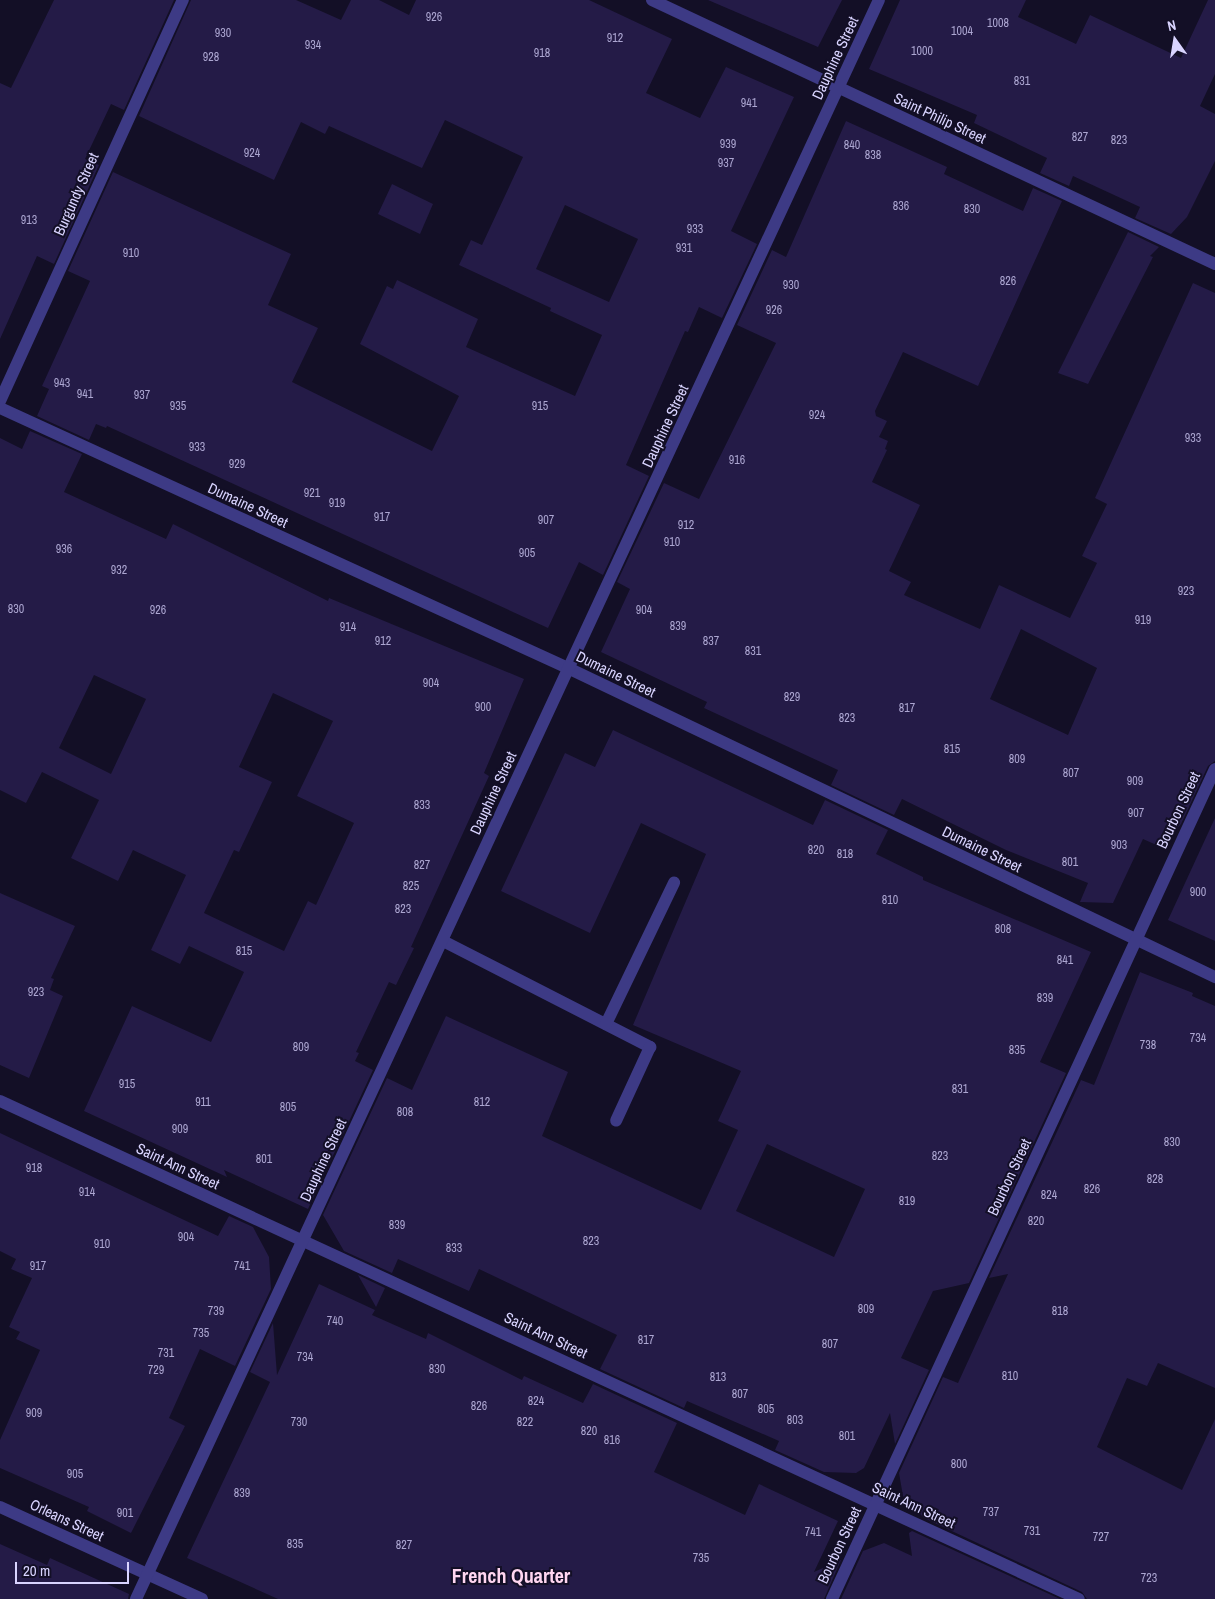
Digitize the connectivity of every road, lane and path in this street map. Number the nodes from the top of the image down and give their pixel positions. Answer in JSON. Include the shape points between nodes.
{"nodes":[{"id":1,"x":182,"y":0,"type":"edge"},
{"id":2,"x":652,"y":0,"type":"edge"},
{"id":3,"x":879,"y":0,"type":"edge"},
{"id":4,"x":839,"y":88,"type":"junction"},
{"id":5,"x":1215,"y":264,"type":"edge"},
{"id":6,"x":0,"y":401,"type":"edge"},
{"id":7,"x":0,"y":408,"type":"edge"},
{"id":8,"x":570,"y":669,"type":"junction"},
{"id":9,"x":1215,"y":769,"type":"edge"},
{"id":10,"x":674,"y":883,"type":"dead end"},
{"id":11,"x":443,"y":941,"type":"junction"},
{"id":12,"x":1136,"y":941,"type":"junction"},
{"id":13,"x":1215,"y":977,"type":"edge"},
{"id":14,"x":606,"y":1024,"type":"junction"},
{"id":15,"x":0,"y":1102,"type":"edge"},
{"id":16,"x":616,"y":1121,"type":"dead end"},
{"id":17,"x":303,"y":1241,"type":"junction"},
{"id":18,"x":876,"y":1505,"type":"junction"},
{"id":19,"x":0,"y":1507,"type":"edge"},
{"id":20,"x":148,"y":1574,"type":"junction"},
{"id":21,"x":136,"y":1599,"type":"edge"},
{"id":22,"x":202,"y":1599,"type":"edge"},
{"id":23,"x":832,"y":1599,"type":"edge"},
{"id":24,"x":1079,"y":1599,"type":"edge"}],
"edges":[{"from":1,"to":6,"type":"street","name":"Burgundy Street"},
{"from":2,"to":4,"type":"street","name":"Saint Philip Street"},
{"from":3,"to":4,"type":"street","name":"Dauphine Street"},
{"from":4,"to":5,"type":"street","name":"Saint Philip Street"},
{"from":4,"to":8,"type":"street","name":"Dauphine Street"},
{"from":7,"to":8,"type":"street","name":"Dumaine Street"},
{"from":8,"to":11,"type":"street","name":"Dauphine Street"},
{"from":8,"to":12,"type":"street","name":"Dumaine Street"},
{"from":9,"to":12,"type":"street","name":"Bourbon Street"},
{"from":10,"to":14,"type":"street"},
{"from":11,"to":14,"type":"street"},
{"from":11,"to":17,"type":"street","name":"Dauphine Street"},
{"from":12,"to":13,"type":"street","name":"Dumaine Street"},
{"from":12,"to":18,"type":"street","name":"Bourbon Street"},
{"from":14,"to":16,"type":"street","via":[[650,1047]]},
{"from":15,"to":17,"type":"street","name":"Saint Ann Street"},
{"from":17,"to":18,"type":"street","name":"Saint Ann Street"},
{"from":17,"to":20,"type":"street","name":"Dauphine Street"},
{"from":18,"to":23,"type":"street","name":"Bourbon Street"},
{"from":18,"to":24,"type":"street","name":"Saint Ann Street"},
{"from":19,"to":20,"type":"street","name":"Orleans Street"},
{"from":20,"to":21,"type":"street","name":"Dauphine Street"},
{"from":20,"to":22,"type":"street","name":"Orleans Street"}]}
